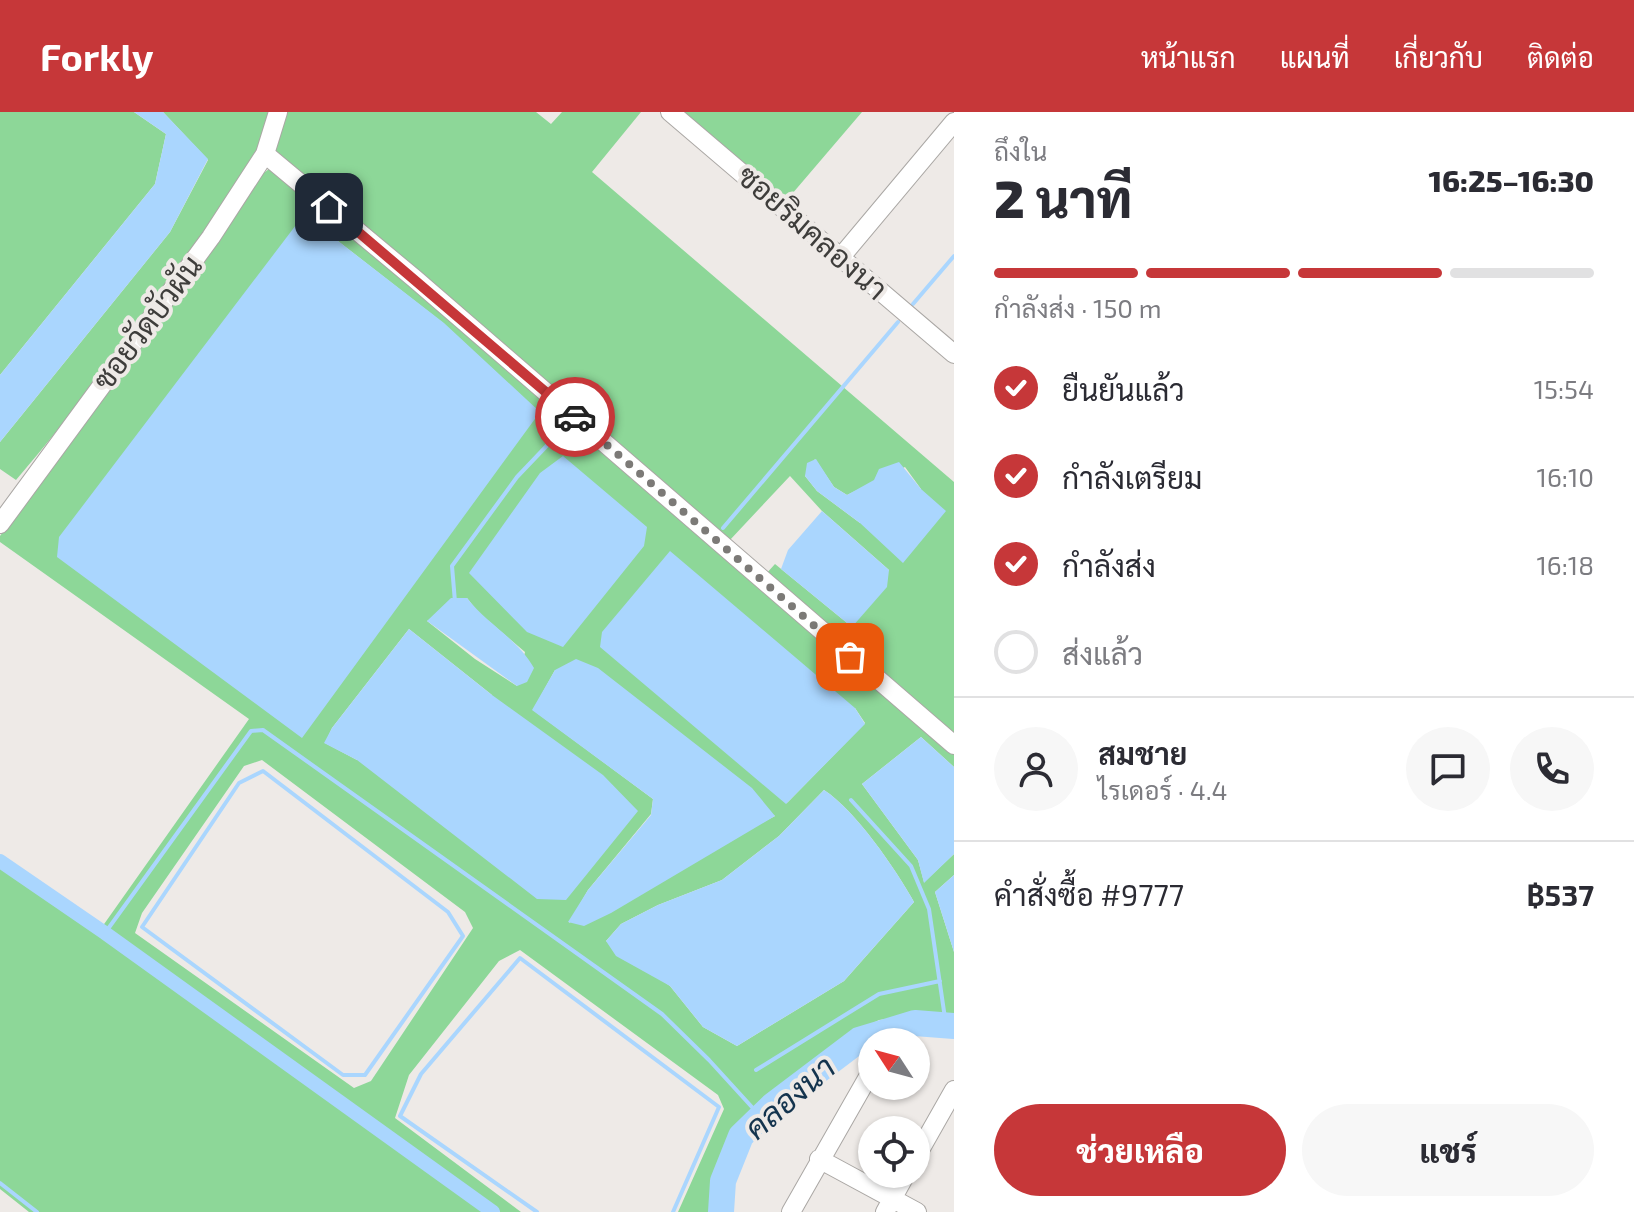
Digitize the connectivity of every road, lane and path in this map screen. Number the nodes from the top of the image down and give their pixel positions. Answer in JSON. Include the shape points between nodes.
{"nodes":[{"id":1,"x":278,"y":112,"type":"edge"},
{"id":2,"x":670,"y":112,"type":"edge"},
{"id":3,"x":954,"y":122,"type":"edge"},
{"id":4,"x":265,"y":154,"type":"junction"},
{"id":5,"x":840,"y":258,"type":"junction"},
{"id":6,"x":954,"y":354,"type":"edge"},
{"id":7,"x":0,"y":524,"type":"edge"},
{"id":8,"x":954,"y":745,"type":"edge"},
{"id":9,"x":954,"y":1090,"type":"edge"},
{"id":10,"x":858,"y":1094,"type":"edge"},
{"id":11,"x":930,"y":1132,"type":"edge"},
{"id":12,"x":819,"y":1159,"type":"junction"},
{"id":13,"x":889,"y":1205,"type":"edge"},
{"id":14,"x":791,"y":1212,"type":"edge"},
{"id":15,"x":917,"y":1212,"type":"edge"}],
"edges":[{"from":1,"to":4,"type":"street","name":"ซอยวัดบัวผัน"},
{"from":2,"to":5,"type":"street","name":"ซอยริมคลองนา"},
{"from":3,"to":5,"type":"street"},
{"from":4,"to":7,"type":"street","name":"ซอยวัดบัวผัน","via":[[211,237]]},
{"from":4,"to":8,"type":"street"},
{"from":5,"to":6,"type":"street","name":"ซอยริมคลองนา"},
{"from":9,"to":11,"type":"street"},
{"from":10,"to":12,"type":"street"},
{"from":12,"to":13,"type":"street"},
{"from":12,"to":14,"type":"street"},
{"from":13,"to":15,"type":"street"}]}
